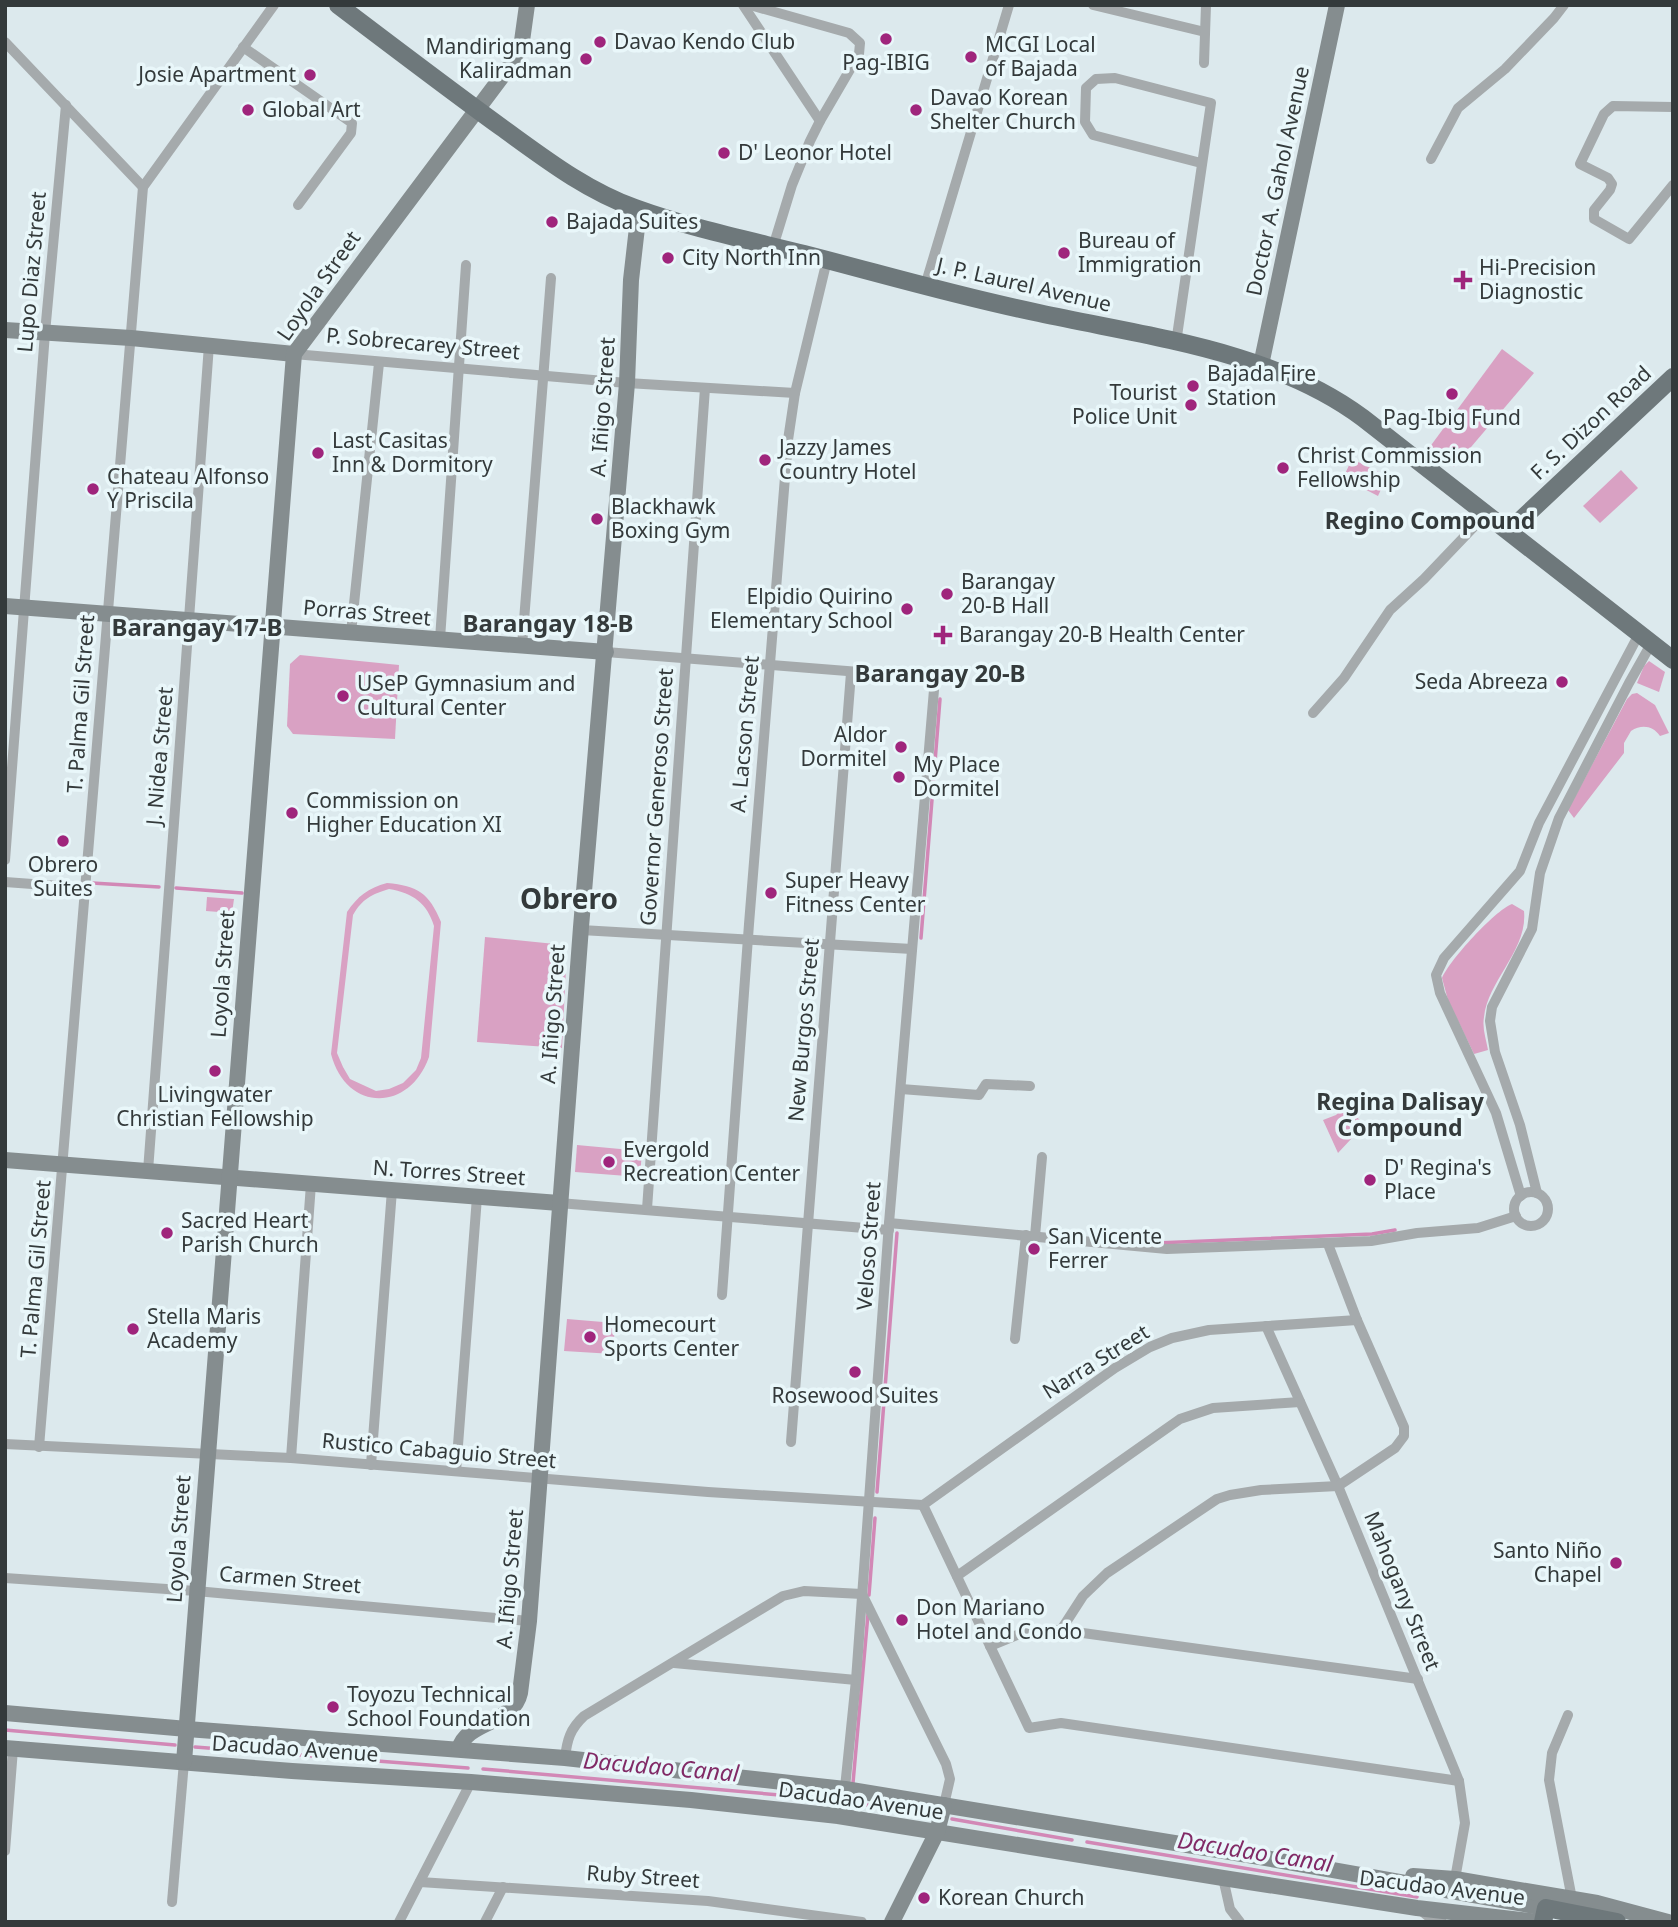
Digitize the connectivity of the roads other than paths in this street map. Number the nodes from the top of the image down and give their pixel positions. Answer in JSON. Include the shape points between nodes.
{"nodes":[{"id":1,"x":274,"y":5,"type":"edge"},
{"id":2,"x":338,"y":5,"type":"edge"},
{"id":3,"x":527,"y":5,"type":"edge"},
{"id":4,"x":743,"y":5,"type":"edge"},
{"id":5,"x":750,"y":5,"type":"edge"},
{"id":6,"x":1009,"y":5,"type":"edge"},
{"id":7,"x":1093,"y":5,"type":"edge"},
{"id":8,"x":1206,"y":5,"type":"edge"},
{"id":9,"x":1336,"y":5,"type":"edge"},
{"id":10,"x":1564,"y":5,"type":"edge"},
{"id":11,"x":1130,"y":10,"type":"edge"},
{"id":12,"x":1205,"y":32,"type":"junction"},
{"id":13,"x":5,"y":42,"type":"edge"},
{"id":14,"x":243,"y":47,"type":"junction"},
{"id":15,"x":1204,"y":63,"type":"dead end"},
{"id":16,"x":66,"y":105,"type":"junction"},
{"id":17,"x":1673,"y":107,"type":"edge"},
{"id":18,"x":477,"y":110,"type":"junction"},
{"id":19,"x":820,"y":121,"type":"junction"},
{"id":20,"x":1431,"y":159,"type":"dead end"},
{"id":21,"x":1201,"y":163,"type":"junction"},
{"id":22,"x":1673,"y":185,"type":"edge"},
{"id":23,"x":143,"y":187,"type":"junction"},
{"id":24,"x":298,"y":205,"type":"dead end"},
{"id":25,"x":639,"y":210,"type":"junction"},
{"id":26,"x":773,"y":247,"type":"junction"},
{"id":27,"x":827,"y":260,"type":"junction"},
{"id":28,"x":466,"y":265,"type":"dead end"},
{"id":29,"x":551,"y":278,"type":"dead end"},
{"id":30,"x":925,"y":286,"type":"junction"},
{"id":31,"x":5,"y":330,"type":"edge"},
{"id":32,"x":45,"y":333,"type":"junction"},
{"id":33,"x":131,"y":338,"type":"junction"},
{"id":34,"x":1176,"y":343,"type":"junction"},
{"id":35,"x":209,"y":345,"type":"junction"},
{"id":36,"x":294,"y":354,"type":"junction"},
{"id":37,"x":379,"y":363,"type":"junction"},
{"id":38,"x":1261,"y":365,"type":"junction"},
{"id":39,"x":459,"y":369,"type":"junction"},
{"id":40,"x":543,"y":375,"type":"junction"},
{"id":41,"x":1673,"y":377,"type":"edge"},
{"id":42,"x":627,"y":383,"type":"junction"},
{"id":43,"x":705,"y":388,"type":"junction"},
{"id":44,"x":795,"y":393,"type":"junction"},
{"id":45,"x":1487,"y":513,"type":"junction"},
{"id":46,"x":1509,"y":531,"type":"junction"},
{"id":47,"x":5,"y":606,"type":"edge"},
{"id":48,"x":25,"y":607,"type":"junction"},
{"id":49,"x":107,"y":613,"type":"junction"},
{"id":50,"x":191,"y":619,"type":"junction"},
{"id":51,"x":271,"y":626,"type":"junction"},
{"id":52,"x":351,"y":633,"type":"junction"},
{"id":53,"x":440,"y":639,"type":"junction"},
{"id":54,"x":1645,"y":639,"type":"junction"},
{"id":55,"x":522,"y":646,"type":"junction"},
{"id":56,"x":606,"y":652,"type":"junction"},
{"id":57,"x":687,"y":658,"type":"junction"},
{"id":58,"x":1673,"y":660,"type":"edge"},
{"id":59,"x":770,"y":665,"type":"junction"},
{"id":60,"x":851,"y":673,"type":"junction"},
{"id":61,"x":935,"y":678,"type":"joint"},
{"id":62,"x":1313,"y":713,"type":"dead end"},
{"id":63,"x":5,"y":860,"type":"edge"},
{"id":64,"x":5,"y":882,"type":"edge"},
{"id":65,"x":87,"y":888,"type":"junction"},
{"id":66,"x":581,"y":930,"type":"junction"},
{"id":67,"x":666,"y":934,"type":"junction"},
{"id":68,"x":748,"y":939,"type":"junction"},
{"id":69,"x":830,"y":944,"type":"junction"},
{"id":70,"x":912,"y":949,"type":"junction"},
{"id":71,"x":1495,"y":1052,"type":"junction"},
{"id":72,"x":1472,"y":1060,"type":"junction"},
{"id":73,"x":1030,"y":1086,"type":"dead end"},
{"id":74,"x":901,"y":1089,"type":"junction"},
{"id":75,"x":1042,"y":1157,"type":"dead end"},
{"id":76,"x":5,"y":1160,"type":"edge"},
{"id":77,"x":64,"y":1163,"type":"junction"},
{"id":78,"x":148,"y":1171,"type":"junction"},
{"id":79,"x":229,"y":1177,"type":"junction"},
{"id":80,"x":311,"y":1184,"type":"junction"},
{"id":81,"x":392,"y":1190,"type":"junction"},
{"id":82,"x":1538,"y":1193,"type":"junction"},
{"id":83,"x":1521,"y":1196,"type":"junction"},
{"id":84,"x":478,"y":1197,"type":"junction"},
{"id":85,"x":559,"y":1203,"type":"junction"},
{"id":86,"x":647,"y":1209,"type":"junction"},
{"id":87,"x":727,"y":1216,"type":"junction"},
{"id":88,"x":1516,"y":1216,"type":"junction"},
{"id":89,"x":807,"y":1223,"type":"junction"},
{"id":90,"x":889,"y":1227,"type":"junction"},
{"id":91,"x":1030,"y":1236,"type":"junction"},
{"id":92,"x":1328,"y":1244,"type":"junction"},
{"id":93,"x":722,"y":1295,"type":"dead end"},
{"id":94,"x":1357,"y":1320,"type":"junction"},
{"id":95,"x":1266,"y":1326,"type":"junction"},
{"id":96,"x":1015,"y":1339,"type":"dead end"},
{"id":97,"x":1300,"y":1402,"type":"junction"},
{"id":98,"x":791,"y":1442,"type":"dead end"},
{"id":99,"x":5,"y":1444,"type":"edge"},
{"id":100,"x":39,"y":1447,"type":"junction"},
{"id":101,"x":207,"y":1454,"type":"junction"},
{"id":102,"x":291,"y":1458,"type":"junction"},
{"id":103,"x":371,"y":1465,"type":"junction"},
{"id":104,"x":457,"y":1471,"type":"junction"},
{"id":105,"x":540,"y":1479,"type":"junction"},
{"id":106,"x":1338,"y":1486,"type":"junction"},
{"id":107,"x":869,"y":1500,"type":"junction"},
{"id":108,"x":923,"y":1505,"type":"junction"},
{"id":109,"x":957,"y":1576,"type":"junction"},
{"id":110,"x":5,"y":1578,"type":"edge"},
{"id":111,"x":196,"y":1591,"type":"junction"},
{"id":112,"x":862,"y":1594,"type":"junction"},
{"id":113,"x":529,"y":1620,"type":"junction"},
{"id":114,"x":1061,"y":1630,"type":"junction"},
{"id":115,"x":990,"y":1646,"type":"junction"},
{"id":116,"x":673,"y":1663,"type":"junction"},
{"id":117,"x":1418,"y":1679,"type":"junction"},
{"id":118,"x":856,"y":1680,"type":"junction"},
{"id":119,"x":5,"y":1713,"type":"edge"},
{"id":120,"x":1568,"y":1715,"type":"dead end"},
{"id":121,"x":187,"y":1729,"type":"junction"},
{"id":122,"x":9,"y":1749,"type":"edge"},
{"id":123,"x":459,"y":1749,"type":"junction"},
{"id":124,"x":565,"y":1758,"type":"junction"},
{"id":125,"x":184,"y":1762,"type":"junction"},
{"id":126,"x":471,"y":1782,"type":"junction"},
{"id":127,"x":1459,"y":1782,"type":"junction"},
{"id":128,"x":845,"y":1789,"type":"junction"},
{"id":129,"x":944,"y":1805,"type":"junction"},
{"id":130,"x":842,"y":1817,"type":"junction"},
{"id":131,"x":1087,"y":1828,"type":"junction"},
{"id":132,"x":937,"y":1832,"type":"junction"},
{"id":133,"x":5,"y":1851,"type":"edge"},
{"id":134,"x":1083,"y":1856,"type":"junction"},
{"id":135,"x":1223,"y":1878,"type":"junction"},
{"id":136,"x":1455,"y":1879,"type":"junction"},
{"id":137,"x":1394,"y":1880,"type":"junction"},
{"id":138,"x":419,"y":1882,"type":"junction"},
{"id":139,"x":502,"y":1887,"type":"junction"},
{"id":140,"x":172,"y":1902,"type":"dead end"},
{"id":141,"x":1417,"y":1908,"type":"junction"},
{"id":142,"x":1552,"y":1914,"type":"edge"},
{"id":143,"x":811,"y":1919,"type":"edge"},
{"id":144,"x":399,"y":1922,"type":"edge"},
{"id":145,"x":485,"y":1922,"type":"edge"},
{"id":146,"x":862,"y":1922,"type":"edge"},
{"id":147,"x":892,"y":1922,"type":"edge"},
{"id":148,"x":1240,"y":1922,"type":"edge"},
{"id":149,"x":1442,"y":1922,"type":"edge"},
{"id":150,"x":1616,"y":1922,"type":"edge"},
{"id":151,"x":1668,"y":1922,"type":"edge"}],
"edges":[{"from":1,"to":14,"type":"street"},
{"from":2,"to":18,"type":"main road","name":"J. P. Laurel Avenue"},
{"from":3,"to":18,"type":"main road","name":"Loyola Street","via":[[518,52]]},
{"from":4,"to":19,"type":"street"},
{"from":5,"to":19,"type":"street","via":[[849,33],[860,43],[859,54]]},
{"from":6,"to":30,"type":"street"},
{"from":7,"to":11,"type":"street"},
{"from":8,"to":12,"type":"street"},
{"from":9,"to":38,"type":"main road","name":"Doctor A. Gahol Avenue"},
{"from":10,"to":20,"type":"street","via":[[1505,69],[1458,108]]},
{"from":11,"to":12,"type":"street"},
{"from":12,"to":15,"type":"street"},
{"from":13,"to":16,"type":"street"},
{"from":14,"to":23,"type":"street"},
{"from":14,"to":24,"type":"street","via":[[352,123],[351,133]]},
{"from":16,"to":23,"type":"street"},
{"from":16,"to":32,"type":"street","name":"Lupo Diaz Street"},
{"from":17,"to":22,"type":"street","via":[[1608,109],[1580,164],[1612,184],[1594,210],[1594,219],[1629,239]]},
{"from":18,"to":25,"type":"main road","name":"J. P. Laurel Avenue","via":[[586,186]]},
{"from":18,"to":36,"type":"main road","name":"Loyola Street"},
{"from":19,"to":26,"type":"street"},
{"from":21,"to":21,"type":"street","via":[[1211,103],[1115,78],[1096,79],[1086,88],[1085,122],[1093,135]]},
{"from":21,"to":34,"type":"street"},
{"from":23,"to":33,"type":"street","name":"T. Palma Gil Street"},
{"from":25,"to":26,"type":"main road","name":"J. P. Laurel Avenue"},
{"from":25,"to":42,"type":"main road","name":"A. Iñigo Street"},
{"from":26,"to":27,"type":"main road","name":"J. P. Laurel Avenue"},
{"from":27,"to":30,"type":"main road","name":"J. P. Laurel Avenue"},
{"from":27,"to":44,"type":"street","name":"A. Lacson Street"},
{"from":28,"to":39,"type":"street"},
{"from":29,"to":40,"type":"street"},
{"from":30,"to":34,"type":"main road","name":"J. P. Laurel Avenue"},
{"from":31,"to":32,"type":"main road","name":"P. Sobrecarey Street"},
{"from":32,"to":33,"type":"main road","name":"P. Sobrecarey Street"},
{"from":32,"to":48,"type":"street","name":"Lupo Diaz Street"},
{"from":33,"to":35,"type":"main road","name":"P. Sobrecarey Street"},
{"from":33,"to":49,"type":"street","name":"T. Palma Gil Street"},
{"from":34,"to":38,"type":"main road","name":"J. P. Laurel Avenue"},
{"from":35,"to":36,"type":"main road","name":"P. Sobrecarey Street"},
{"from":35,"to":50,"type":"street","name":"J. Nidea Street"},
{"from":36,"to":37,"type":"street","name":"P. Sobrecarey Street"},
{"from":36,"to":51,"type":"main road","name":"Loyola Street"},
{"from":37,"to":39,"type":"street","name":"P. Sobrecarey Street"},
{"from":37,"to":52,"type":"street"},
{"from":38,"to":45,"type":"main road","name":"J. P. Laurel Avenue","via":[[1351,409]]},
{"from":39,"to":40,"type":"street","name":"P. Sobrecarey Street"},
{"from":39,"to":53,"type":"street"},
{"from":40,"to":42,"type":"street","name":"P. Sobrecarey Street"},
{"from":40,"to":55,"type":"street"},
{"from":41,"to":46,"type":"main road","name":"F. S. Dizon Road"},
{"from":42,"to":43,"type":"street","name":"P. Sobrecarey Street"},
{"from":42,"to":56,"type":"main road","name":"A. Iñigo Street"},
{"from":43,"to":44,"type":"street","name":"P. Sobrecarey Street"},
{"from":43,"to":57,"type":"street","name":"Governor Generoso Street"},
{"from":44,"to":59,"type":"street","name":"A. Lacson Street"},
{"from":45,"to":46,"type":"main road","name":"J. P. Laurel Avenue"},
{"from":45,"to":62,"type":"street","via":[[1390,610],[1344,678]]},
{"from":46,"to":54,"type":"main road","name":"J. P. Laurel Avenue"},
{"from":47,"to":48,"type":"main road","name":"Porras Street"},
{"from":48,"to":49,"type":"main road","name":"Porras Street"},
{"from":48,"to":63,"type":"street","name":"Lupo Diaz Street"},
{"from":49,"to":50,"type":"main road","name":"Porras Street"},
{"from":49,"to":65,"type":"street","name":"T. Palma Gil Street"},
{"from":50,"to":51,"type":"main road","name":"Porras Street"},
{"from":50,"to":78,"type":"street","name":"J. Nidea Street"},
{"from":51,"to":52,"type":"main road","name":"Porras Street"},
{"from":51,"to":79,"type":"main road","name":"Loyola Street"},
{"from":52,"to":53,"type":"main road","name":"Porras Street"},
{"from":53,"to":55,"type":"main road","name":"Porras Street"},
{"from":54,"to":58,"type":"main road","name":"J. P. Laurel Avenue"},
{"from":54,"to":71,"type":"street","via":[[1629,683],[1559,818],[1540,873],[1532,929],[1492,1007]]},
{"from":54,"to":72,"type":"street","via":[[1539,823],[1520,871],[1438,967],[1440,993]]},
{"from":55,"to":56,"type":"main road","name":"Porras Street"},
{"from":56,"to":57,"type":"street","name":"Porras Street"},
{"from":56,"to":66,"type":"main road","name":"A. Iñigo Street"},
{"from":57,"to":59,"type":"street","name":"Porras Street"},
{"from":57,"to":67,"type":"street","name":"Governor Generoso Street"},
{"from":59,"to":60,"type":"street","name":"Porras Street"},
{"from":59,"to":68,"type":"street","name":"A. Lacson Street"},
{"from":60,"to":61,"type":"street","name":"Porras Street"},
{"from":60,"to":69,"type":"street","name":"New Burgos Street"},
{"from":61,"to":70,"type":"street","name":"Veloso Street"},
{"from":64,"to":65,"type":"street"},
{"from":65,"to":77,"type":"street","name":"T. Palma Gil Street"},
{"from":66,"to":67,"type":"street"},
{"from":66,"to":85,"type":"main road","name":"A. Iñigo Street"},
{"from":67,"to":68,"type":"street"},
{"from":67,"to":86,"type":"street","name":"Governor Generoso Street"},
{"from":68,"to":69,"type":"street"},
{"from":68,"to":87,"type":"street","name":"A. Lacson Street"},
{"from":69,"to":70,"type":"street"},
{"from":69,"to":89,"type":"street","name":"New Burgos Street"},
{"from":70,"to":74,"type":"street","name":"Veloso Street"},
{"from":71,"to":72,"type":"street"},
{"from":71,"to":82,"type":"street"},
{"from":72,"to":83,"type":"street","via":[[1496,1113]]},
{"from":73,"to":74,"type":"street","via":[[986,1084],[979,1095]]},
{"from":74,"to":90,"type":"street","name":"Veloso Street"},
{"from":75,"to":91,"type":"street"},
{"from":76,"to":77,"type":"main road","name":"N. Torres Street"},
{"from":77,"to":78,"type":"main road","name":"N. Torres Street"},
{"from":77,"to":100,"type":"street","name":"T. Palma Gil Street"},
{"from":78,"to":79,"type":"main road","name":"N. Torres Street"},
{"from":79,"to":80,"type":"main road","name":"N. Torres Street"},
{"from":79,"to":101,"type":"main road","name":"Loyola Street"},
{"from":80,"to":81,"type":"main road","name":"N. Torres Street"},
{"from":80,"to":102,"type":"street"},
{"from":81,"to":84,"type":"main road","name":"N. Torres Street"},
{"from":81,"to":103,"type":"street"},
{"from":82,"to":83,"type":"street"},
{"from":82,"to":88,"type":"street","via":[[1547,1203],[1544,1220],[1530,1225]]},
{"from":83,"to":88,"type":"street","via":[[1515,1205]]},
{"from":84,"to":85,"type":"main road","name":"N. Torres Street"},
{"from":84,"to":104,"type":"street"},
{"from":85,"to":86,"type":"street","name":"N. Torres Street"},
{"from":85,"to":105,"type":"main road","name":"A. Iñigo Street"},
{"from":86,"to":87,"type":"street","name":"N. Torres Street"},
{"from":87,"to":89,"type":"street","name":"N. Torres Street"},
{"from":87,"to":93,"type":"street","name":"A. Lacson Street"},
{"from":88,"to":92,"type":"street","name":"N. Torres Street","via":[[1478,1228]]},
{"from":89,"to":90,"type":"street","name":"N. Torres Street"},
{"from":89,"to":98,"type":"street","name":"New Burgos Street"},
{"from":90,"to":91,"type":"street","name":"N. Torres Street"},
{"from":90,"to":107,"type":"street","name":"Veloso Street"},
{"from":91,"to":92,"type":"street","name":"N. Torres Street","via":[[1142,1248]]},
{"from":91,"to":96,"type":"street"},
{"from":92,"to":94,"type":"street"},
{"from":94,"to":95,"type":"street","name":"Narra Street"},
{"from":94,"to":106,"type":"street","via":[[1404,1427],[1402,1441],[1390,1452]]},
{"from":95,"to":97,"type":"street","name":"Mahogany Street"},
{"from":95,"to":108,"type":"street","name":"Narra Street","via":[[1190,1333],[1150,1347]]},
{"from":97,"to":106,"type":"street","name":"Mahogany Street"},
{"from":97,"to":109,"type":"street","via":[[1213,1408],[1180,1419]]},
{"from":99,"to":100,"type":"street","name":"Rustico Cabaguio Street"},
{"from":100,"to":101,"type":"street","name":"Rustico Cabaguio Street"},
{"from":101,"to":102,"type":"street","name":"Rustico Cabaguio Street"},
{"from":101,"to":111,"type":"main road","name":"Loyola Street"},
{"from":102,"to":103,"type":"street","name":"Rustico Cabaguio Street"},
{"from":103,"to":104,"type":"street","name":"Rustico Cabaguio Street"},
{"from":104,"to":105,"type":"street","name":"Rustico Cabaguio Street"},
{"from":105,"to":107,"type":"street","name":"Rustico Cabaguio Street"},
{"from":105,"to":113,"type":"main road","name":"A. Iñigo Street"},
{"from":106,"to":114,"type":"street","via":[[1253,1491],[1217,1499],[1107,1573],[1083,1596]]},
{"from":106,"to":117,"type":"street","name":"Mahogany Street"},
{"from":107,"to":108,"type":"street","name":"Rustico Cabaguio Street"},
{"from":107,"to":112,"type":"street","name":"Veloso Street"},
{"from":108,"to":109,"type":"street"},
{"from":109,"to":115,"type":"street"},
{"from":110,"to":111,"type":"street","name":"Carmen Street"},
{"from":111,"to":113,"type":"street","name":"Carmen Street"},
{"from":111,"to":121,"type":"main road","name":"Loyola Street"},
{"from":112,"to":116,"type":"street","via":[[804,1591],[783,1596]]},
{"from":112,"to":118,"type":"street","name":"Veloso Street"},
{"from":112,"to":129,"type":"street","via":[[946,1764],[950,1779]]},
{"from":113,"to":123,"type":"main road","name":"A. Iñigo Street","via":[[516,1704],[466,1735]]},
{"from":114,"to":115,"type":"street","via":[[1027,1632]]},
{"from":114,"to":117,"type":"street"},
{"from":115,"to":127,"type":"street","via":[[1029,1728],[1061,1723]]},
{"from":116,"to":118,"type":"street"},
{"from":116,"to":124,"type":"street","via":[[584,1716],[567,1738]]},
{"from":117,"to":127,"type":"street","name":"Mahogany Street"},
{"from":118,"to":128,"type":"street","name":"Veloso Street"},
{"from":119,"to":121,"type":"main road","name":"Dacudao Avenue"},
{"from":120,"to":142,"type":"street","via":[[1552,1754],[1549,1780]]},
{"from":121,"to":123,"type":"main road","name":"Dacudao Avenue"},
{"from":121,"to":125,"type":"main road","name":"Loyola Street"},
{"from":122,"to":125,"type":"main road","name":"Dacudao Avenue"},
{"from":122,"to":133,"type":"street"},
{"from":123,"to":124,"type":"main road","name":"Dacudao Avenue"},
{"from":124,"to":128,"type":"main road","name":"Dacudao Avenue"},
{"from":125,"to":126,"type":"main road","name":"Dacudao Avenue"},
{"from":125,"to":140,"type":"street","name":"Loyola Street"},
{"from":126,"to":130,"type":"main road","name":"Dacudao Avenue"},
{"from":126,"to":138,"type":"street"},
{"from":127,"to":136,"type":"street","name":"Mahogany Street","via":[[1465,1823]]},
{"from":128,"to":129,"type":"main road","name":"Dacudao Avenue"},
{"from":128,"to":130,"type":"street","name":"Veloso Street"},
{"from":129,"to":131,"type":"main road","name":"Dacudao Avenue"},
{"from":129,"to":132,"type":"main road"},
{"from":130,"to":132,"type":"main road","name":"Dacudao Avenue"},
{"from":131,"to":134,"type":"main road"},
{"from":131,"to":137,"type":"main road","name":"Dacudao Avenue"},
{"from":132,"to":134,"type":"main road","name":"Dacudao Avenue"},
{"from":132,"to":147,"type":"main road"},
{"from":134,"to":135,"type":"main road","name":"Dacudao Avenue"},
{"from":135,"to":141,"type":"main road","name":"Dacudao Avenue"},
{"from":135,"to":148,"type":"street","via":[[1230,1909]]},
{"from":136,"to":137,"type":"main road","name":"Dacudao Avenue","via":[[1417,1875]]},
{"from":136,"to":142,"type":"main road","name":"Dacudao Avenue"},
{"from":137,"to":142,"type":"main road","name":"Dacudao Avenue"},
{"from":138,"to":139,"type":"street","name":"Ruby Street"},
{"from":138,"to":144,"type":"street"},
{"from":139,"to":143,"type":"street","name":"Ruby Street","via":[[708,1900]]},
{"from":139,"to":145,"type":"street"},
{"from":141,"to":142,"type":"main road","name":"Dacudao Avenue"},
{"from":141,"to":149,"type":"street"},
{"from":142,"to":150,"type":"main road"},
{"from":142,"to":151,"type":"main road","name":"Dacudao Avenue","via":[[1626,1909]]},
{"from":143,"to":146,"type":"street","name":"Ruby Street"}]}
